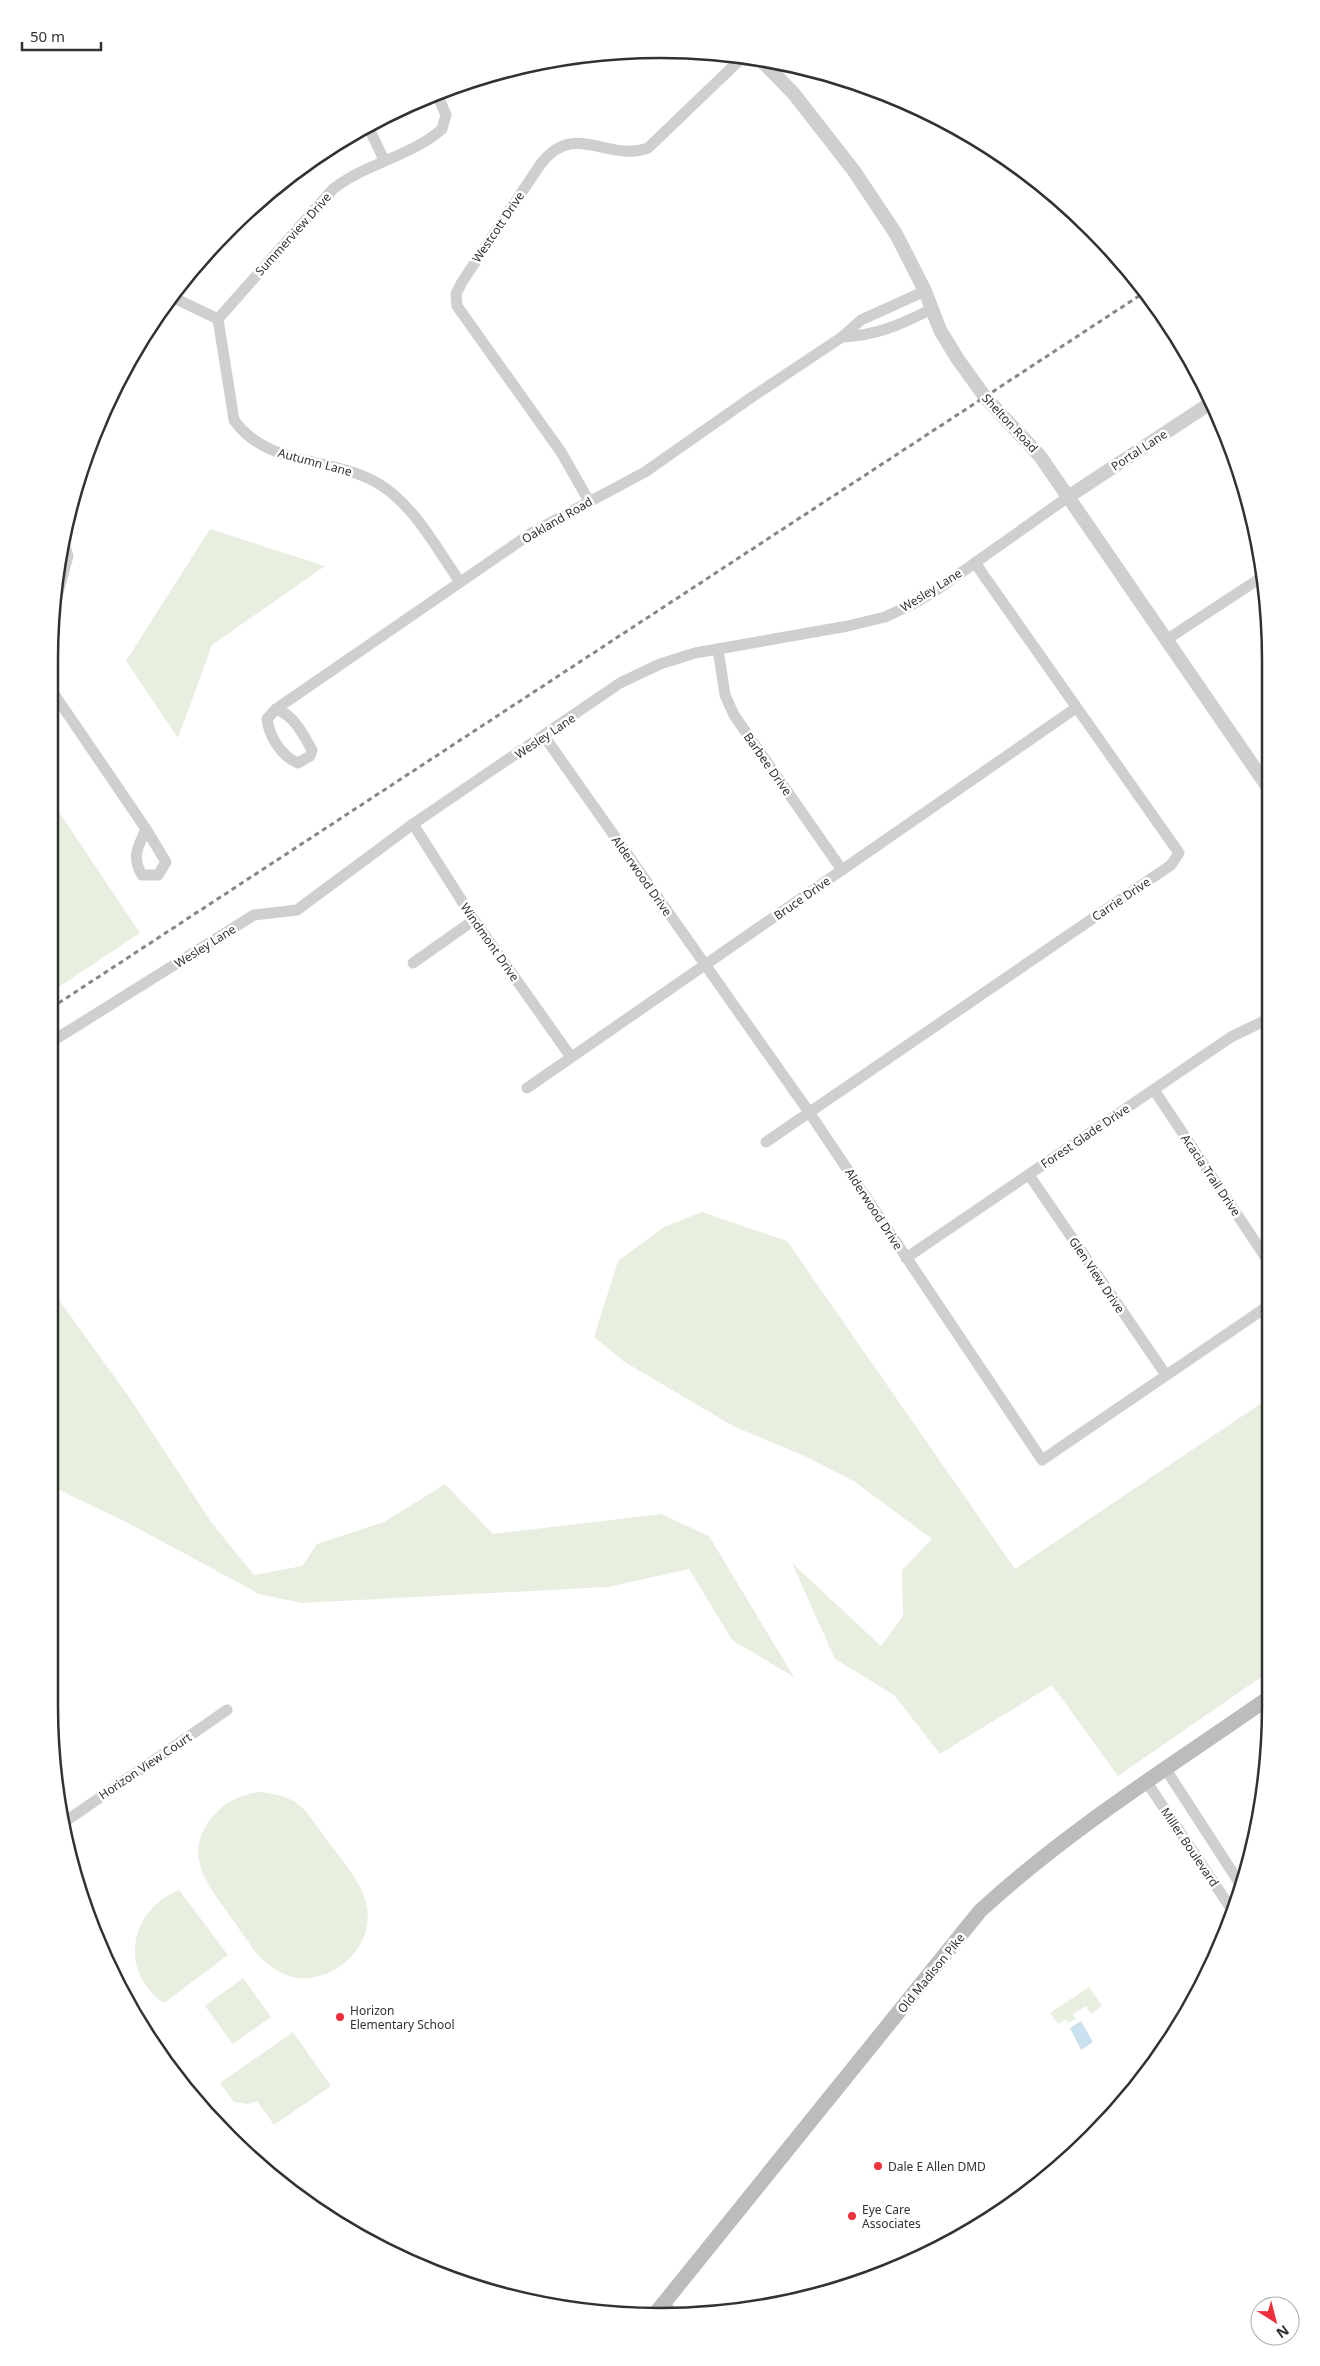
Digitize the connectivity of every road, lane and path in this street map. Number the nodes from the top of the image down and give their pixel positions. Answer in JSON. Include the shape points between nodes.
{"nodes":[{"id":1,"x":737,"y":63,"type":"edge"},
{"id":2,"x":768,"y":68,"type":"edge"},
{"id":3,"x":439,"y":99,"type":"edge"},
{"id":4,"x":371,"y":132,"type":"edge"},
{"id":5,"x":384,"y":160,"type":"junction"},
{"id":6,"x":925,"y":291,"type":"junction"},
{"id":7,"x":177,"y":300,"type":"edge"},
{"id":8,"x":932,"y":309,"type":"junction"},
{"id":9,"x":218,"y":319,"type":"junction"},
{"id":10,"x":842,"y":337,"type":"junction"},
{"id":11,"x":1206,"y":407,"type":"edge"},
{"id":12,"x":1068,"y":496,"type":"junction"},
{"id":13,"x":589,"y":501,"type":"junction"},
{"id":14,"x":975,"y":563,"type":"junction"},
{"id":15,"x":1257,"y":580,"type":"edge"},
{"id":16,"x":460,"y":582,"type":"junction"},
{"id":17,"x":1166,"y":640,"type":"junction"},
{"id":18,"x":718,"y":649,"type":"junction"},
{"id":19,"x":58,"y":700,"type":"edge"},
{"id":20,"x":1076,"y":708,"type":"junction"},
{"id":21,"x":276,"y":709,"type":"junction"},
{"id":22,"x":544,"y":736,"type":"junction"},
{"id":23,"x":1262,"y":779,"type":"edge"},
{"id":24,"x":413,"y":824,"type":"junction"},
{"id":25,"x":146,"y":829,"type":"dead end"},
{"id":26,"x":842,"y":870,"type":"junction"},
{"id":27,"x":474,"y":920,"type":"junction"},
{"id":28,"x":413,"y":963,"type":"dead end"},
{"id":29,"x":704,"y":965,"type":"junction"},
{"id":30,"x":1262,"y":1022,"type":"edge"},
{"id":31,"x":58,"y":1038,"type":"edge"},
{"id":32,"x":572,"y":1057,"type":"junction"},
{"id":33,"x":528,"y":1088,"type":"dead end"},
{"id":34,"x":1154,"y":1090,"type":"junction"},
{"id":35,"x":809,"y":1112,"type":"junction"},
{"id":36,"x":766,"y":1142,"type":"dead end"},
{"id":37,"x":1029,"y":1175,"type":"junction"},
{"id":38,"x":1262,"y":1252,"type":"edge"},
{"id":39,"x":906,"y":1258,"type":"junction"},
{"id":40,"x":1262,"y":1310,"type":"edge"},
{"id":41,"x":1166,"y":1375,"type":"junction"},
{"id":42,"x":1262,"y":1702,"type":"edge"},
{"id":43,"x":227,"y":1710,"type":"dead end"},
{"id":44,"x":1165,"y":1768,"type":"junction"},
{"id":45,"x":1146,"y":1781,"type":"junction"},
{"id":46,"x":68,"y":1819,"type":"edge"},
{"id":47,"x":1234,"y":1874,"type":"junction"},
{"id":48,"x":1237,"y":1879,"type":"edge"},
{"id":49,"x":1214,"y":1884,"type":"junction"},
{"id":50,"x":1229,"y":1906,"type":"edge"},
{"id":51,"x":660,"y":2308,"type":"edge"}],
"edges":[{"from":1,"to":13,"type":"street","name":"Westcott Drive","via":[[648,148],[628,152],[574,142],[554,150],[540,166],[456,294],[457,306],[561,452]]},
{"from":2,"to":6,"type":"street","name":"Shelton Road","via":[[794,94],[854,171],[896,234]]},
{"from":3,"to":5,"type":"street","name":"Summerview Drive","via":[[446,114],[442,129],[414,147]]},
{"from":4,"to":5,"type":"street"},
{"from":5,"to":9,"type":"street","name":"Summerview Drive","via":[[347,178],[323,199]]},
{"from":6,"to":8,"type":"street","name":"Shelton Road"},
{"from":6,"to":10,"type":"street","name":"Oakland Road","via":[[861,320]]},
{"from":7,"to":9,"type":"street"},
{"from":8,"to":10,"type":"street","via":[[869,336]]},
{"from":8,"to":12,"type":"street","name":"Shelton Road","via":[[949,345],[971,378],[1040,456]]},
{"from":9,"to":16,"type":"street","name":"Autumn Lane","via":[[234,420],[243,433],[276,453],[347,470],[376,482],[403,504]]},
{"from":10,"to":13,"type":"street","name":"Oakland Road","via":[[645,472]]},
{"from":11,"to":12,"type":"street","name":"Portal Lane"},
{"from":12,"to":14,"type":"street","name":"Wesley Lane"},
{"from":12,"to":17,"type":"street","name":"Shelton Road"},
{"from":13,"to":16,"type":"street","name":"Oakland Road","via":[[533,532]]},
{"from":14,"to":18,"type":"street","name":"Wesley Lane","via":[[915,603],[885,618]]},
{"from":14,"to":20,"type":"street","name":"Carrie Drive"},
{"from":15,"to":17,"type":"street"},
{"from":16,"to":21,"type":"street","name":"Oakland Road"},
{"from":17,"to":23,"type":"street","name":"Shelton Road"},
{"from":18,"to":22,"type":"street","name":"Wesley Lane","via":[[695,652],[660,664],[620,684]]},
{"from":18,"to":26,"type":"street","name":"Barbee Drive","via":[[725,695],[734,715]]},
{"from":19,"to":25,"type":"street"},
{"from":20,"to":26,"type":"street","name":"Bruce Drive"},
{"from":20,"to":35,"type":"street","name":"Carrie Drive","via":[[1179,854],[1171,865]]},
{"from":21,"to":21,"type":"street","via":[[292,718],[301,731],[312,750],[306,759],[298,763],[290,760],[268,730],[267,719]]},
{"from":22,"to":24,"type":"street","name":"Wesley Lane"},
{"from":22,"to":29,"type":"street","name":"Alderwood Drive"},
{"from":24,"to":27,"type":"street","name":"Windmont Drive"},
{"from":24,"to":31,"type":"street","name":"Wesley Lane","via":[[297,910],[254,915]]},
{"from":26,"to":29,"type":"street","name":"Bruce Drive"},
{"from":27,"to":28,"type":"street"},
{"from":27,"to":32,"type":"street","name":"Windmont Drive"},
{"from":29,"to":32,"type":"street","name":"Bruce Drive"},
{"from":29,"to":35,"type":"street","name":"Alderwood Drive"},
{"from":30,"to":34,"type":"street","name":"Forest Glade Drive","via":[[1230,1037]]},
{"from":32,"to":33,"type":"street","name":"Bruce Drive"},
{"from":34,"to":37,"type":"street","name":"Forest Glade Drive"},
{"from":34,"to":38,"type":"street","name":"Acacia Trail Drive"},
{"from":35,"to":36,"type":"street","name":"Carrie Drive"},
{"from":35,"to":39,"type":"street","name":"Alderwood Drive"},
{"from":37,"to":39,"type":"street","name":"Forest Glade Drive"},
{"from":37,"to":41,"type":"street","name":"Glen View Drive"},
{"from":39,"to":41,"type":"street","name":"Alderwood Drive","via":[[1042,1460]]},
{"from":40,"to":41,"type":"street","name":"Alderwood Drive"},
{"from":42,"to":44,"type":"main road","name":"Old Madison Pike"},
{"from":43,"to":46,"type":"street","name":"Horizon View Court"},
{"from":44,"to":45,"type":"main road","name":"Old Madison Pike"},
{"from":44,"to":47,"type":"street","name":"Miller Boulevard"},
{"from":45,"to":49,"type":"street","name":"Miller Boulevard"},
{"from":45,"to":51,"type":"main road","name":"Old Madison Pike","via":[[1065,1839],[980,1911]]},
{"from":47,"to":48,"type":"street","name":"Miller Boulevard"},
{"from":47,"to":49,"type":"street"},
{"from":49,"to":50,"type":"street","name":"Miller Boulevard"}]}
